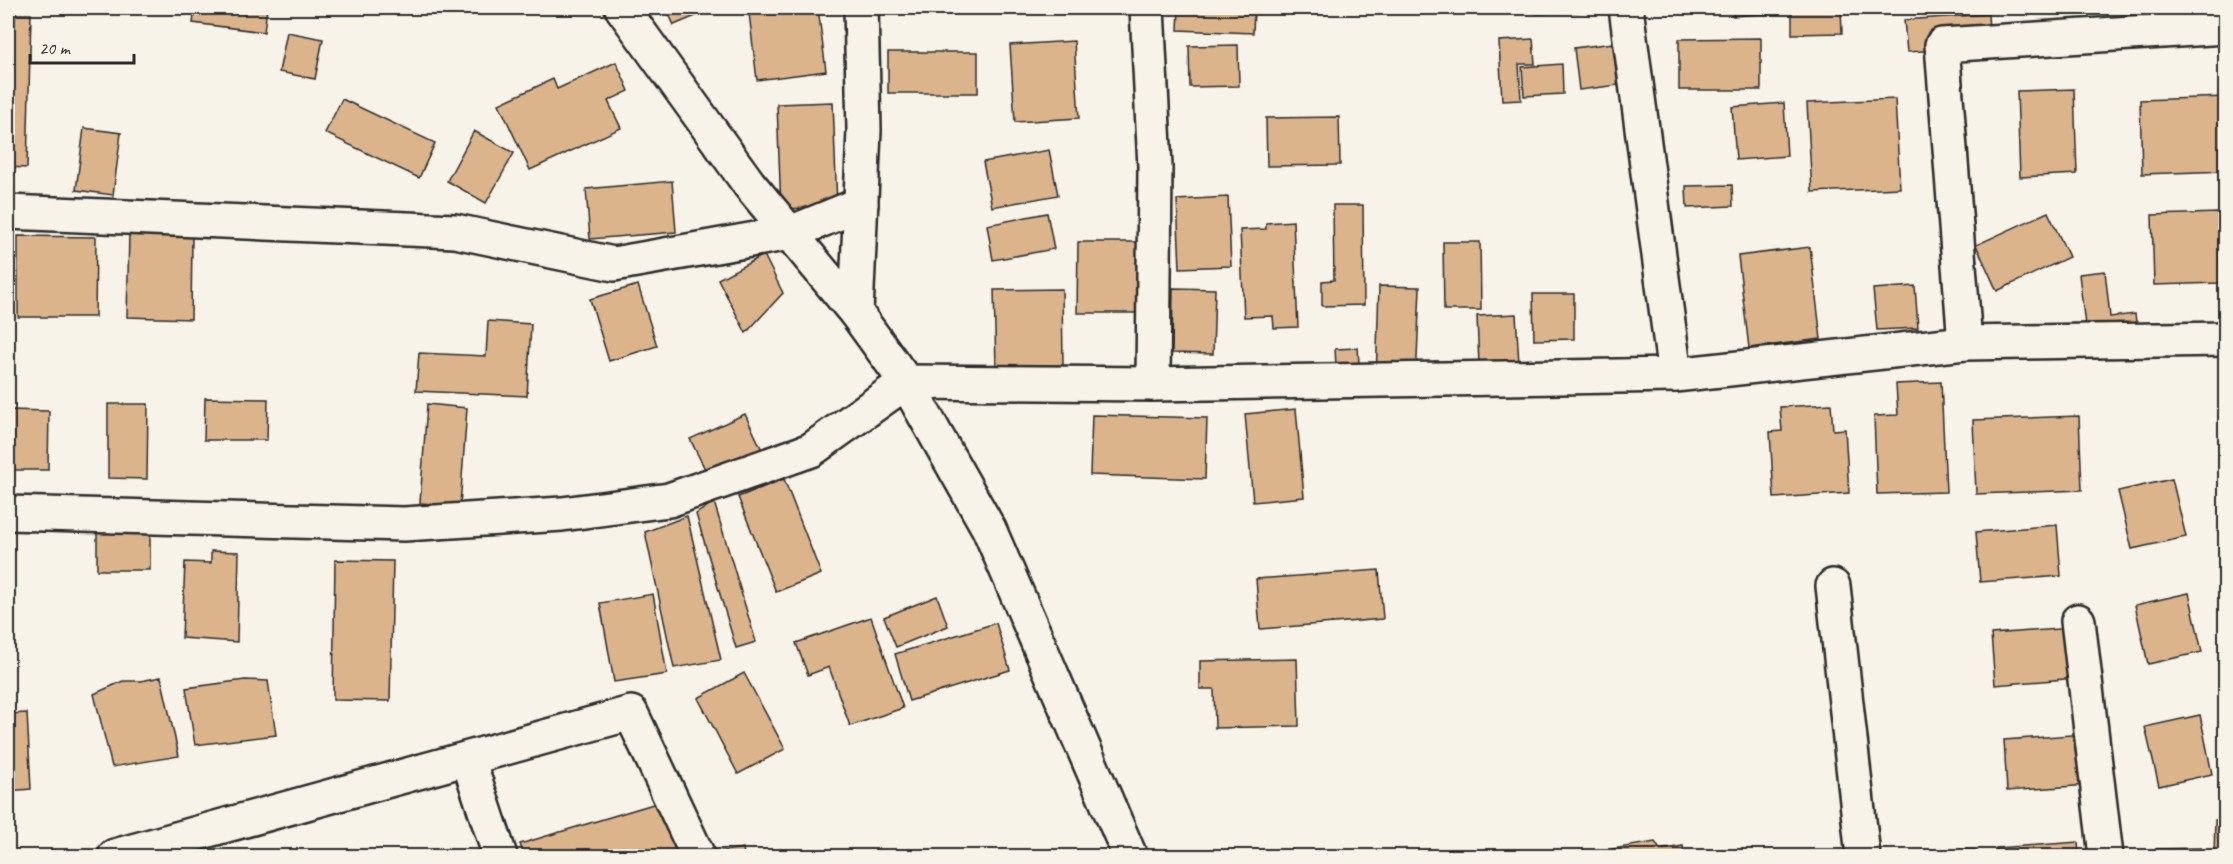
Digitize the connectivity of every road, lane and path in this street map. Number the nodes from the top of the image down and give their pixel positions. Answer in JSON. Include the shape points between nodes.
{"nodes":[{"id":1,"x":861,"y":8,"type":"edge"},
{"id":2,"x":1147,"y":8,"type":"edge"},
{"id":3,"x":1626,"y":8,"type":"edge"},
{"id":4,"x":618,"y":10,"type":"edge"},
{"id":5,"x":2226,"y":27,"type":"edge"},
{"id":6,"x":861,"y":204,"type":"junction"},
{"id":7,"x":8,"y":212,"type":"edge"},
{"id":8,"x":790,"y":234,"type":"junction"},
{"id":9,"x":856,"y":313,"type":"junction"},
{"id":10,"x":2226,"y":339,"type":"edge"},
{"id":11,"x":1965,"y":343,"type":"junction"},
{"id":12,"x":1675,"y":375,"type":"junction"},
{"id":13,"x":906,"y":382,"type":"junction"},
{"id":14,"x":1153,"y":384,"type":"junction"},
{"id":15,"x":8,"y":513,"type":"edge"},
{"id":16,"x":1833,"y":586,"type":"dead end"},
{"id":17,"x":2078,"y":621,"type":"dead end"},
{"id":18,"x":468,"y":759,"type":"junction"},
{"id":19,"x":115,"y":856,"type":"edge"},
{"id":20,"x":500,"y":856,"type":"edge"},
{"id":21,"x":698,"y":856,"type":"edge"},
{"id":22,"x":1130,"y":856,"type":"edge"},
{"id":23,"x":1863,"y":856,"type":"edge"},
{"id":24,"x":2106,"y":856,"type":"edge"}],
"edges":[{"from":1,"to":6,"type":"street"},
{"from":2,"to":14,"type":"street","via":[[1155,167]]},
{"from":3,"to":12,"type":"street"},
{"from":4,"to":8,"type":"street"},
{"from":5,"to":11,"type":"street","via":[[1942,45]]},
{"from":6,"to":8,"type":"street"},
{"from":6,"to":9,"type":"street"},
{"from":7,"to":8,"type":"street","via":[[455,231],[614,264]]},
{"from":8,"to":9,"type":"street"},
{"from":9,"to":13,"type":"street"},
{"from":10,"to":11,"type":"street"},
{"from":11,"to":12,"type":"street"},
{"from":12,"to":14,"type":"street"},
{"from":13,"to":14,"type":"street"},
{"from":13,"to":15,"type":"street","via":[[811,450],[669,500],[562,514],[404,524]]},
{"from":13,"to":22,"type":"street","via":[[989,529]]},
{"from":16,"to":23,"type":"street"},
{"from":17,"to":24,"type":"street"},
{"from":18,"to":19,"type":"street"},
{"from":18,"to":20,"type":"street"},
{"from":18,"to":21,"type":"street","via":[[631,713]]}]}
